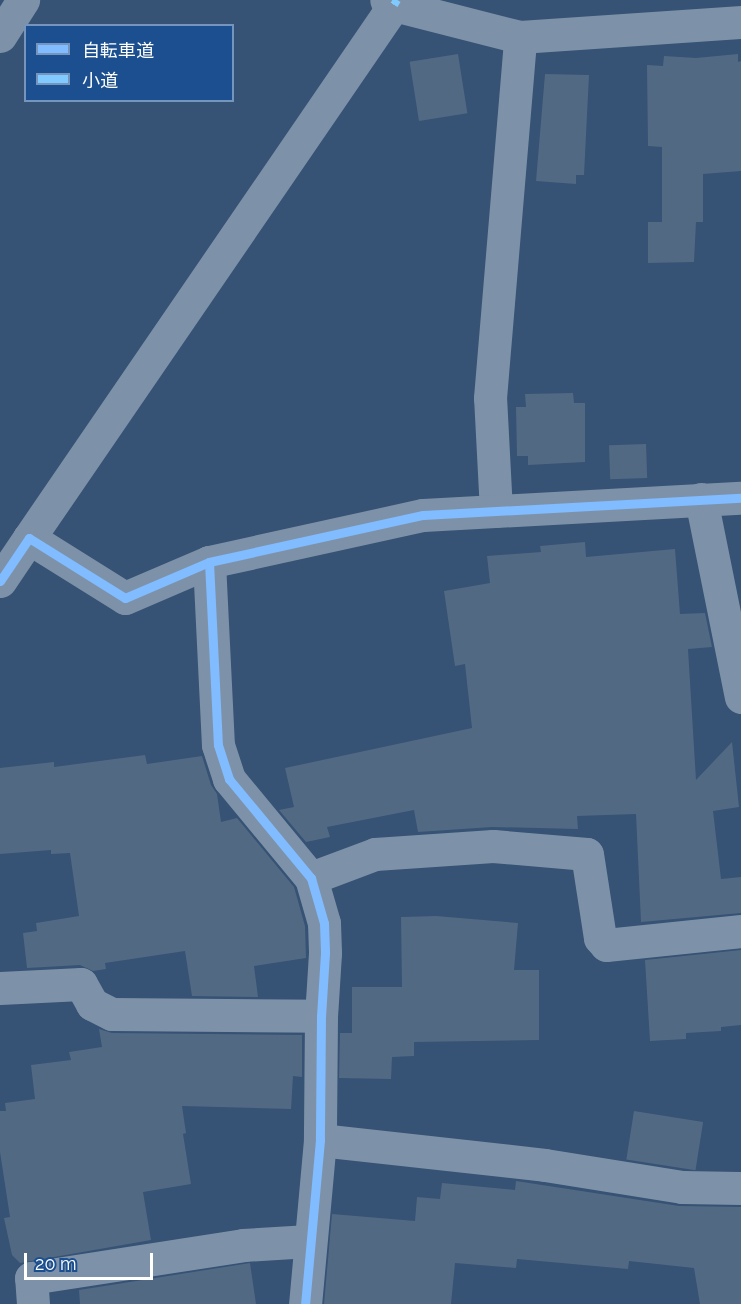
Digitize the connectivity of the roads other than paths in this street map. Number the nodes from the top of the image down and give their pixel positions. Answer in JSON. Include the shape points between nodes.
{"nodes":[{"id":1,"x":23,"y":0,"type":"edge"},
{"id":2,"x":390,"y":3,"type":"edge"},
{"id":3,"x":741,"y":22,"type":"edge"},
{"id":4,"x":0,"y":36,"type":"edge"},
{"id":5,"x":520,"y":37,"type":"junction"},
{"id":6,"x":741,"y":498,"type":"edge"},
{"id":7,"x":701,"y":499,"type":"junction"},
{"id":8,"x":496,"y":511,"type":"junction"},
{"id":9,"x":29,"y":538,"type":"junction"},
{"id":10,"x":209,"y":562,"type":"junction"},
{"id":11,"x":0,"y":581,"type":"edge"},
{"id":12,"x":741,"y":697,"type":"edge"},
{"id":13,"x":311,"y":878,"type":"junction"},
{"id":14,"x":741,"y":931,"type":"edge"},
{"id":15,"x":0,"y":988,"type":"edge"},
{"id":16,"x":321,"y":1016,"type":"junction"},
{"id":17,"x":320,"y":1140,"type":"junction"},
{"id":18,"x":741,"y":1188,"type":"edge"},
{"id":19,"x":309,"y":1241,"type":"junction"},
{"id":20,"x":33,"y":1304,"type":"edge"},
{"id":21,"x":305,"y":1304,"type":"edge"}],
"edges":[{"from":1,"to":4,"type":"street"},
{"from":2,"to":5,"type":"street"},
{"from":2,"to":9,"type":"street"},
{"from":3,"to":5,"type":"street"},
{"from":5,"to":8,"type":"street","via":[[490,398]]},
{"from":6,"to":7,"type":"street"},
{"from":7,"to":8,"type":"street"},
{"from":7,"to":12,"type":"street"},
{"from":8,"to":10,"type":"street","via":[[423,515]]},
{"from":9,"to":10,"type":"street","via":[[125,598]]},
{"from":9,"to":11,"type":"street"},
{"from":10,"to":13,"type":"street","via":[[218,745],[229,779]]},
{"from":13,"to":14,"type":"street","via":[[375,854],[493,846],[587,854],[600,938],[606,945]]},
{"from":13,"to":16,"type":"street","via":[[324,923]]},
{"from":15,"to":16,"type":"street","via":[[81,984],[92,1004],[112,1014]]},
{"from":16,"to":17,"type":"street"},
{"from":17,"to":18,"type":"street","via":[[545,1165],[682,1187]]},
{"from":17,"to":19,"type":"street"},
{"from":19,"to":20,"type":"street","via":[[243,1245],[31,1278]]},
{"from":19,"to":21,"type":"street"}]}
